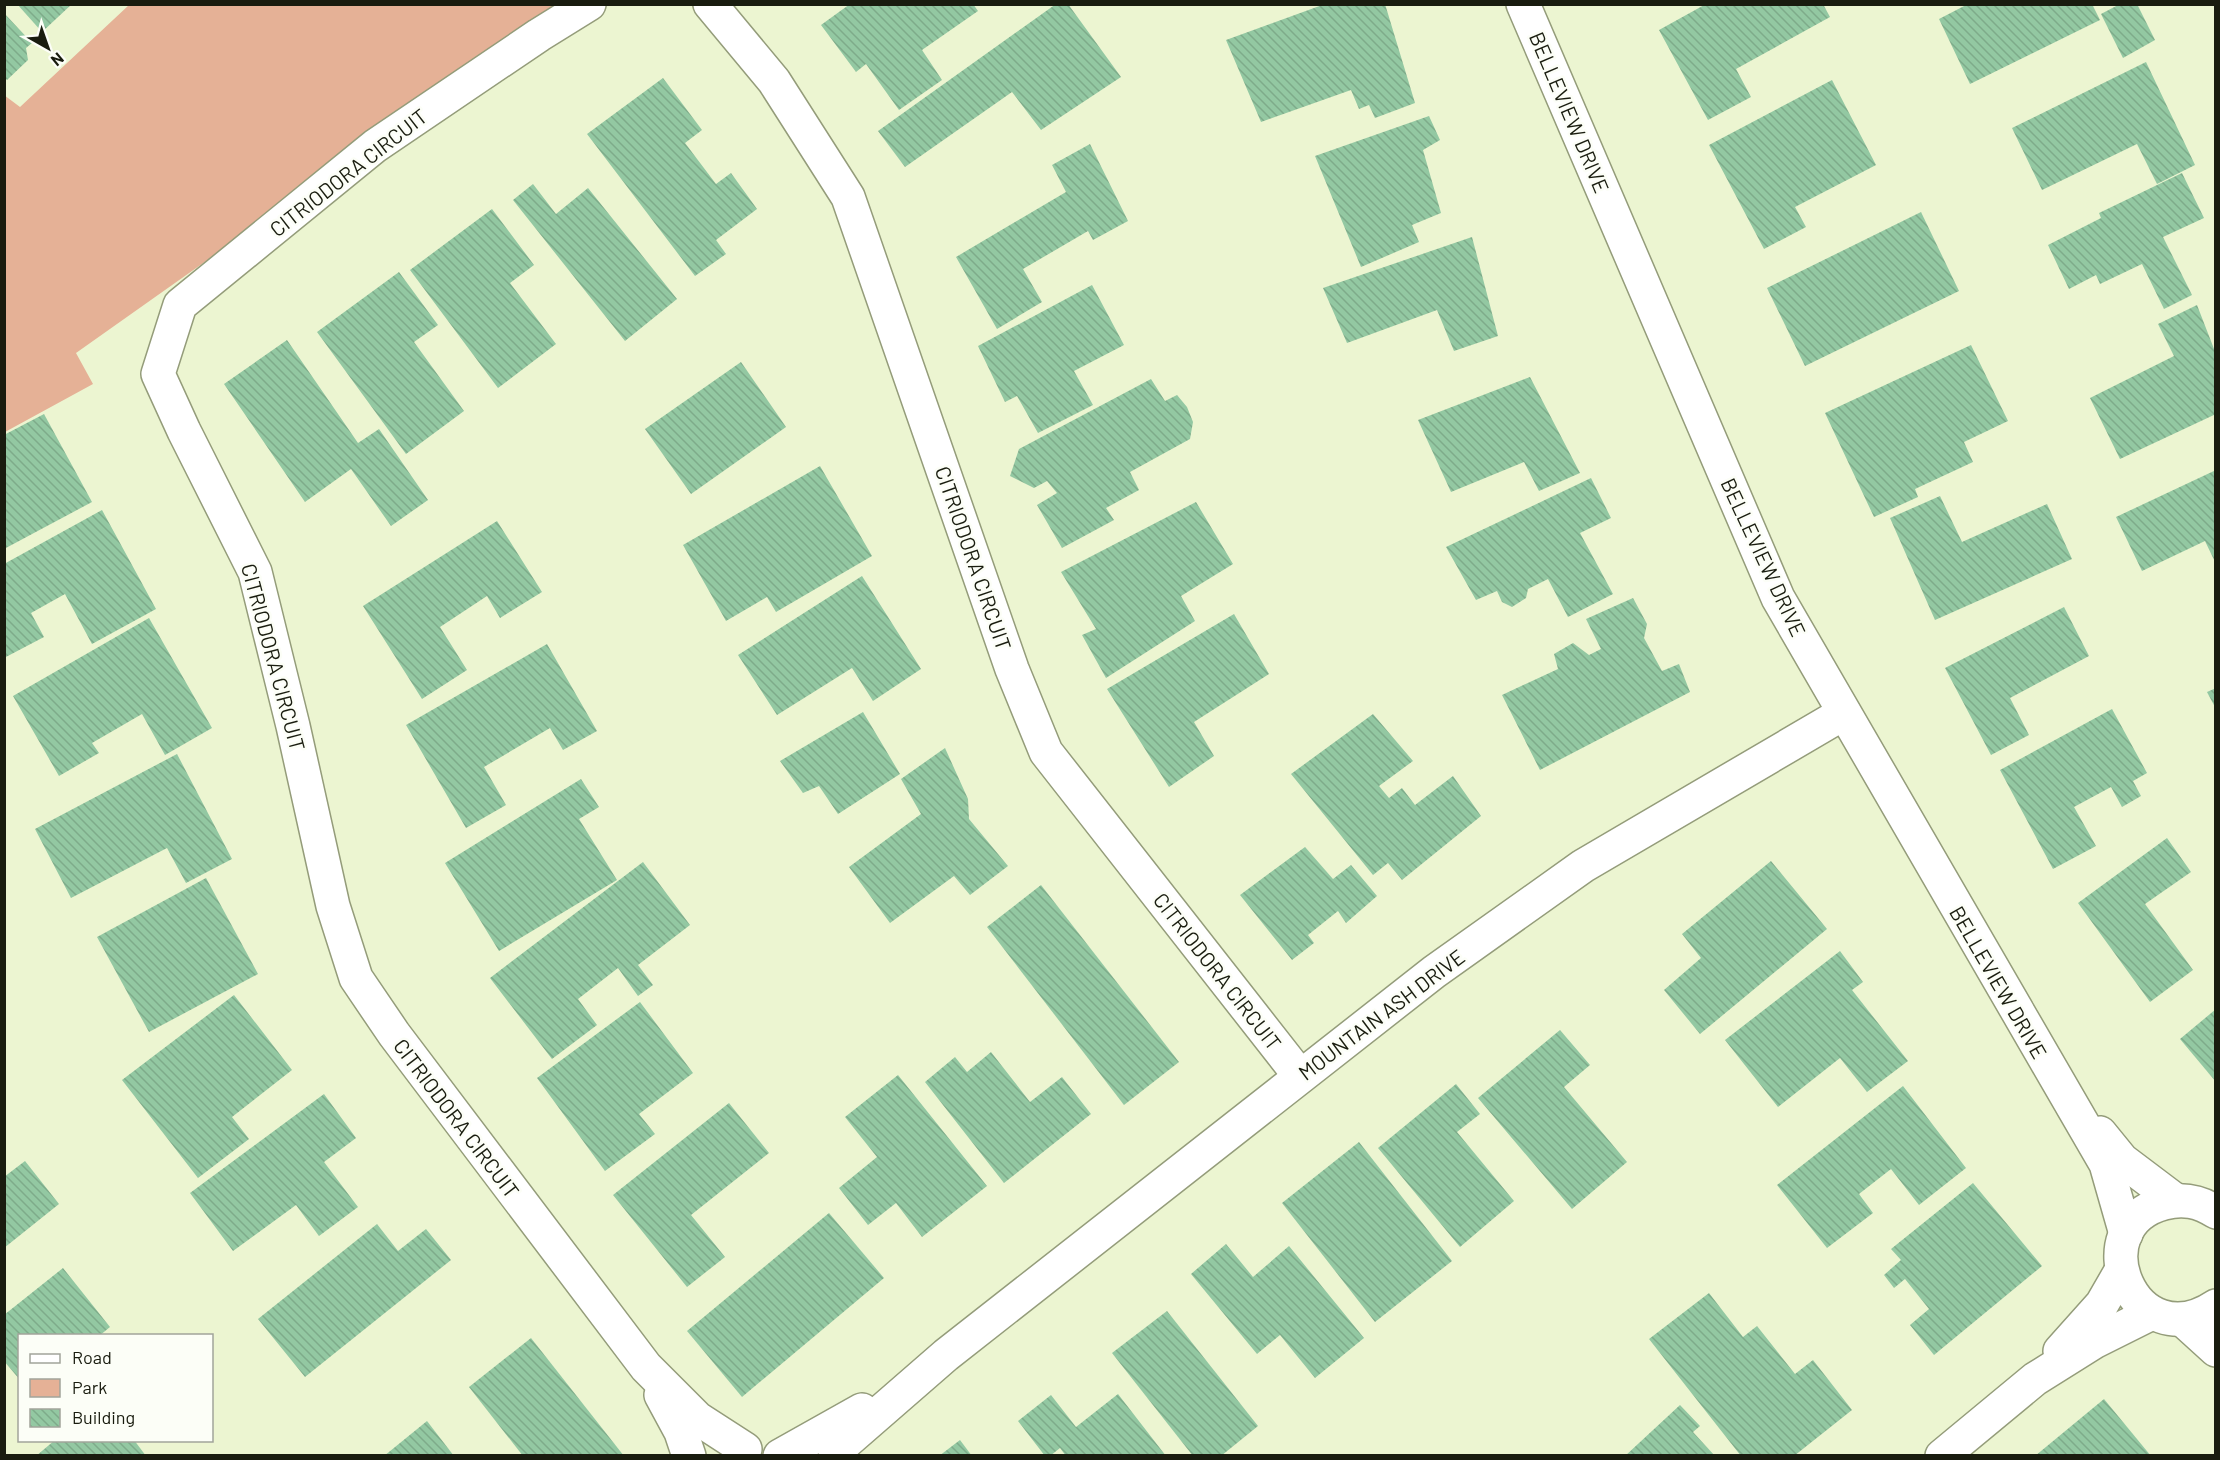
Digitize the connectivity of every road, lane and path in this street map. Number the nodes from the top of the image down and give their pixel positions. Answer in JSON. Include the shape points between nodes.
{"nodes":[{"id":1,"x":589,"y":4,"type":"edge"},
{"id":2,"x":710,"y":4,"type":"edge"},
{"id":3,"x":1523,"y":4,"type":"edge"},
{"id":4,"x":1844,"y":713,"type":"junction"},
{"id":5,"x":1300,"y":1076,"type":"junction"},
{"id":6,"x":2057,"y":1084,"type":"junction"},
{"id":7,"x":2203,"y":1204,"type":"edge"},
{"id":8,"x":2126,"y":1234,"type":"junction"},
{"id":9,"x":2121,"y":1271,"type":"junction"},
{"id":10,"x":2216,"y":1306,"type":"edge"},
{"id":11,"x":2152,"y":1313,"type":"junction"},
{"id":12,"x":2183,"y":1320,"type":"junction"},
{"id":13,"x":2216,"y":1350,"type":"edge"},
{"id":14,"x":946,"y":1355,"type":"junction"},
{"id":15,"x":646,"y":1367,"type":"junction"},
{"id":16,"x":2035,"y":1379,"type":"junction"},
{"id":17,"x":757,"y":1454,"type":"edge"},
{"id":18,"x":689,"y":1455,"type":"edge"},
{"id":19,"x":835,"y":1455,"type":"edge"},
{"id":20,"x":1942,"y":1455,"type":"edge"}],
"edges":[{"from":1,"to":15,"type":"street","name":"CITRIODORA CIRCUIT","via":[[375,146],[180,305],[158,374],[255,572],[333,906],[356,978],[394,1034]]},
{"from":2,"to":5,"type":"street","name":"CITRIODORA CIRCUIT","via":[[774,81],[848,197],[1012,669],[1046,752]]},
{"from":3,"to":4,"type":"street","name":"BELLEVIEW DRIVE","via":[[1778,598]]},
{"from":4,"to":5,"type":"street","name":"MOUNTAIN ASH DRIVE","via":[[1582,866],[1434,972]]},
{"from":4,"to":6,"type":"street","name":"BELLEVIEW DRIVE"},
{"from":5,"to":14,"type":"street","name":"MOUNTAIN ASH DRIVE"},
{"from":6,"to":7,"type":"street","name":"BELLEVIEW DRIVE","via":[[2122,1160]]},
{"from":6,"to":8,"type":"street","name":"BELLEVIEW DRIVE","via":[[2106,1164]]},
{"from":7,"to":8,"type":"street","via":[[2152,1206]]},
{"from":8,"to":9,"type":"street","via":[[2120,1250]]},
{"from":9,"to":11,"type":"street","via":[[2140,1306]]},
{"from":9,"to":16,"type":"street","via":[[2102,1304]]},
{"from":10,"to":12,"type":"street","via":[[2199,1317]]},
{"from":11,"to":12,"type":"street"},
{"from":11,"to":16,"type":"street","via":[[2094,1342]]},
{"from":12,"to":13,"type":"street"},
{"from":14,"to":17,"type":"street","name":"MOUNTAIN ASH DRIVE","via":[[839,1425]]},
{"from":14,"to":19,"type":"street","name":"MOUNTAIN ASH DRIVE"},
{"from":15,"to":17,"type":"street","name":"CITRIODORA CIRCUIT","via":[[697,1418]]},
{"from":15,"to":18,"type":"street","name":"CITRIODORA CIRCUIT"},
{"from":16,"to":20,"type":"street"}]}
